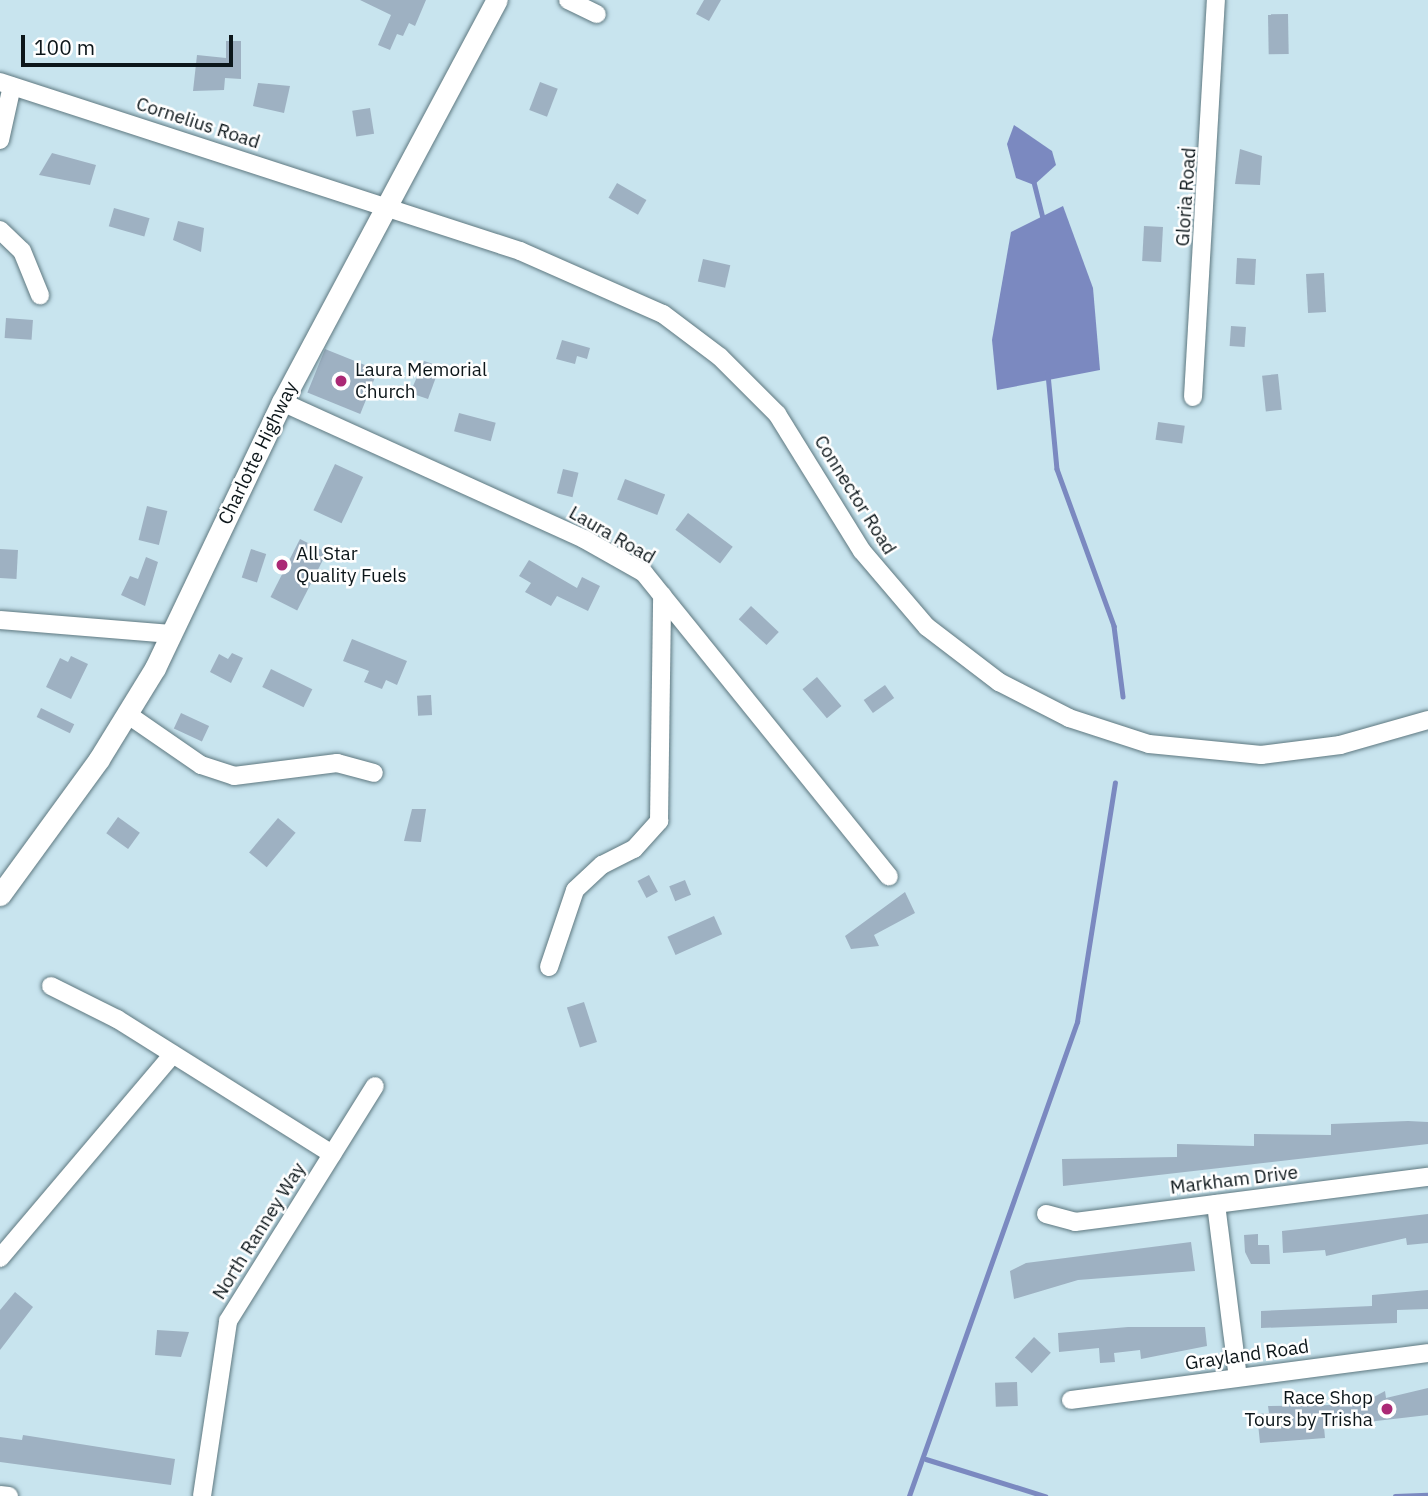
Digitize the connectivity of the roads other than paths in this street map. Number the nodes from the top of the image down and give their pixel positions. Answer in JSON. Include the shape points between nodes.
{"nodes":[{"id":1,"x":497,"y":0,"type":"edge"},
{"id":2,"x":568,"y":0,"type":"edge"},
{"id":3,"x":1216,"y":0,"type":"edge"},
{"id":4,"x":597,"y":14,"type":"dead end"},
{"id":5,"x":6,"y":84,"type":"edge"},
{"id":6,"x":0,"y":140,"type":"edge"},
{"id":7,"x":383,"y":206,"type":"junction"},
{"id":8,"x":0,"y":230,"type":"edge"},
{"id":9,"x":40,"y":295,"type":"dead end"},
{"id":10,"x":1193,"y":397,"type":"dead end"},
{"id":11,"x":282,"y":402,"type":"junction"},
{"id":12,"x":662,"y":596,"type":"junction"},
{"id":13,"x":0,"y":620,"type":"edge"},
{"id":14,"x":171,"y":634,"type":"junction"},
{"id":15,"x":127,"y":714,"type":"junction"},
{"id":16,"x":1428,"y":720,"type":"edge"},
{"id":17,"x":374,"y":773,"type":"dead end"},
{"id":18,"x":889,"y":877,"type":"dead end"},
{"id":19,"x":0,"y":895,"type":"edge"},
{"id":20,"x":550,"y":967,"type":"dead end"},
{"id":21,"x":51,"y":986,"type":"dead end"},
{"id":22,"x":173,"y":1054,"type":"junction"},
{"id":23,"x":376,"y":1086,"type":"dead end"},
{"id":24,"x":332,"y":1154,"type":"junction"},
{"id":25,"x":1428,"y":1177,"type":"edge"},
{"id":26,"x":1216,"y":1203,"type":"junction"},
{"id":27,"x":1046,"y":1214,"type":"dead end"},
{"id":28,"x":0,"y":1258,"type":"edge"},
{"id":29,"x":1428,"y":1353,"type":"edge"},
{"id":30,"x":1238,"y":1377,"type":"junction"},
{"id":31,"x":1071,"y":1399,"type":"dead end"},
{"id":32,"x":0,"y":1495,"type":"edge"},
{"id":33,"x":9,"y":1496,"type":"edge"},
{"id":34,"x":202,"y":1496,"type":"edge"}],
"edges":[{"from":1,"to":7,"type":"main road","name":"Charlotte Highway"},
{"from":2,"to":4,"type":"street"},
{"from":3,"to":10,"type":"street","name":"Gloria Road"},
{"from":5,"to":6,"type":"street"},
{"from":5,"to":7,"type":"street","name":"Cornelius Road"},
{"from":7,"to":11,"type":"main road","name":"Charlotte Highway"},
{"from":7,"to":16,"type":"street","name":"Connector Road","via":[[574,271],[690,332],[777,414],[889,587],[965,658],[1034,702],[1149,744],[1248,755],[1340,745]]},
{"from":8,"to":9,"type":"street","via":[[22,251]]},
{"from":11,"to":12,"type":"street","name":"Laura Road","via":[[584,539],[644,573]]},
{"from":11,"to":14,"type":"main road","name":"Charlotte Highway"},
{"from":12,"to":18,"type":"street","name":"Laura Road"},
{"from":12,"to":20,"type":"street","via":[[659,821],[634,849],[602,865],[575,890]]},
{"from":13,"to":14,"type":"street"},
{"from":14,"to":15,"type":"main road","name":"Charlotte Highway"},
{"from":15,"to":17,"type":"street","via":[[201,765],[234,776],[337,763]]},
{"from":15,"to":19,"type":"main road","name":"Charlotte Highway"},
{"from":21,"to":22,"type":"street"},
{"from":22,"to":24,"type":"street"},
{"from":22,"to":28,"type":"street"},
{"from":23,"to":24,"type":"street","name":"North Ranney Way"},
{"from":24,"to":34,"type":"street","name":"North Ranney Way","via":[[228,1321]]},
{"from":25,"to":26,"type":"street","name":"Markham Drive"},
{"from":26,"to":27,"type":"street","name":"Markham Drive","via":[[1075,1222]]},
{"from":26,"to":30,"type":"street"},
{"from":29,"to":30,"type":"street","name":"Grayland Road"},
{"from":30,"to":31,"type":"street","name":"Grayland Road"},
{"from":32,"to":33,"type":"street"}]}
